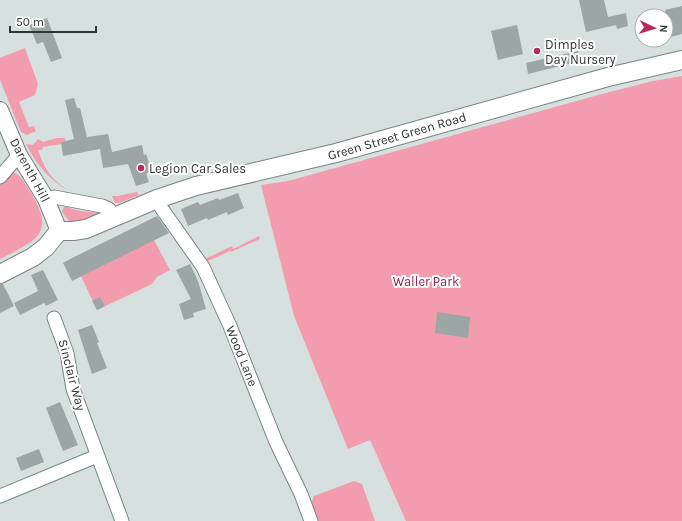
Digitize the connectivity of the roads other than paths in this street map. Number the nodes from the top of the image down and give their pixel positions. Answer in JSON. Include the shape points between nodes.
{"nodes":[{"id":1,"x":682,"y":60,"type":"edge"},
{"id":2,"x":0,"y":110,"type":"edge"},
{"id":3,"x":19,"y":155,"type":"junction"},
{"id":4,"x":0,"y":177,"type":"edge"},
{"id":5,"x":46,"y":199,"type":"junction"},
{"id":6,"x":157,"y":199,"type":"junction"},
{"id":7,"x":113,"y":217,"type":"junction"},
{"id":8,"x":59,"y":231,"type":"junction"},
{"id":9,"x":0,"y":274,"type":"edge"},
{"id":10,"x":54,"y":318,"type":"dead end"},
{"id":11,"x":97,"y":456,"type":"junction"},
{"id":12,"x":2,"y":495,"type":"edge"},
{"id":13,"x":122,"y":521,"type":"edge"},
{"id":14,"x":311,"y":521,"type":"edge"}],
"edges":[{"from":1,"to":6,"type":"main road","name":"Green Street Green Road","via":[[608,77],[336,153],[196,186]]},
{"from":2,"to":3,"type":"street","name":"Darenth Hill"},
{"from":3,"to":4,"type":"street"},
{"from":3,"to":5,"type":"street","name":"Darenth Hill"},
{"from":5,"to":7,"type":"street","via":[[53,197],[106,208]]},
{"from":5,"to":8,"type":"street","name":"Darenth Hill"},
{"from":6,"to":7,"type":"main road","name":"Green Street Green Road"},
{"from":6,"to":14,"type":"street","name":"Wood Lane","via":[[203,267]]},
{"from":7,"to":8,"type":"main road","name":"Green Street Green Road","via":[[86,229]]},
{"from":8,"to":9,"type":"main road","via":[[46,247]]},
{"from":10,"to":11,"type":"street","name":"Sinclair Way","via":[[67,353],[73,389]]},
{"from":11,"to":12,"type":"street"},
{"from":11,"to":13,"type":"street","name":"Sinclair Way"}]}
